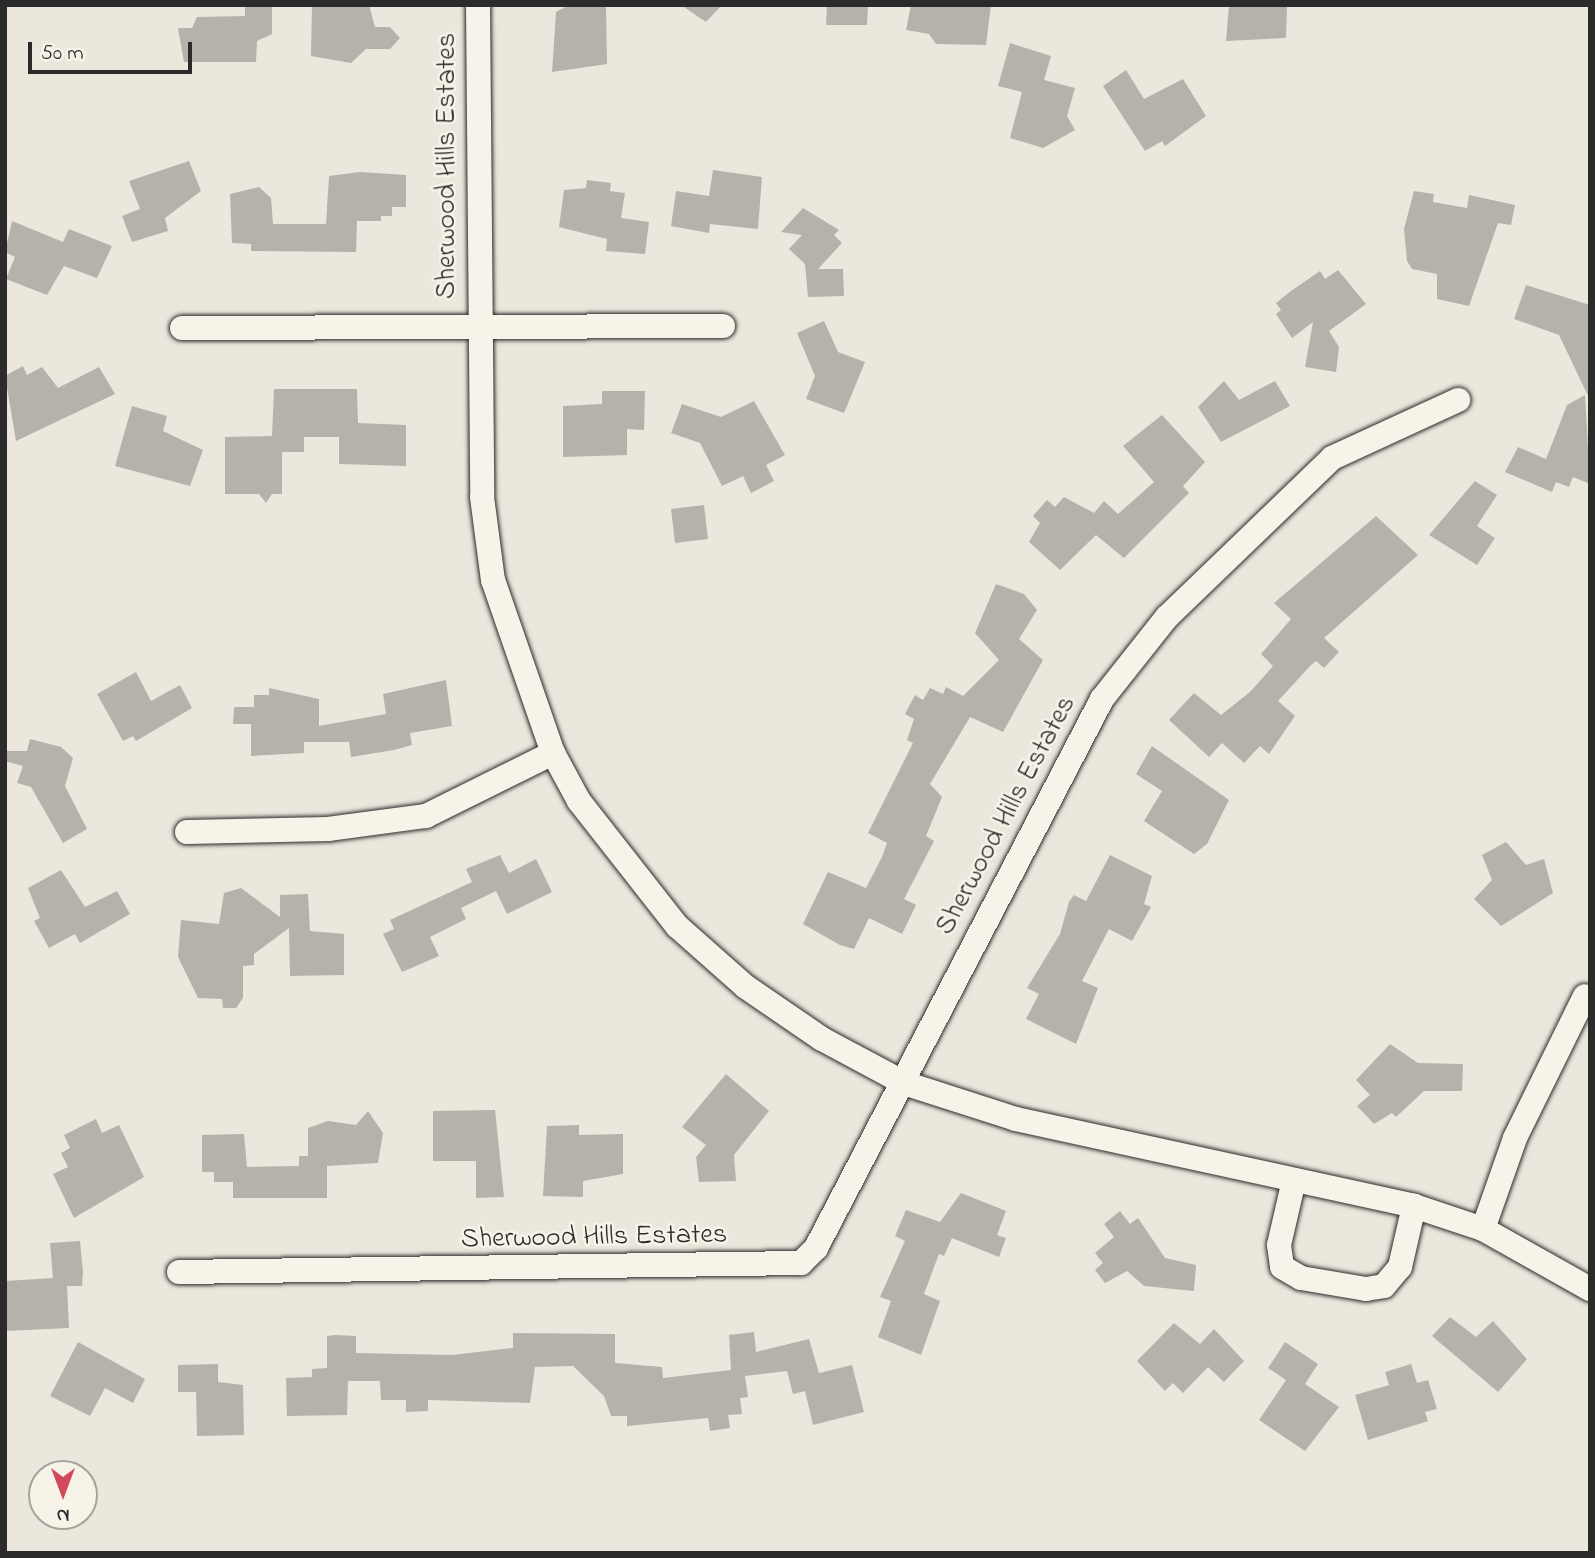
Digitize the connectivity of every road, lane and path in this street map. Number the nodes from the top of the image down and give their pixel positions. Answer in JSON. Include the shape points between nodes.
{"nodes":[{"id":1,"x":478,"y":5,"type":"edge"},
{"id":2,"x":477,"y":327,"type":"junction"},
{"id":3,"x":723,"y":327,"type":"dead end"},
{"id":4,"x":182,"y":328,"type":"dead end"},
{"id":5,"x":1458,"y":400,"type":"dead end"},
{"id":6,"x":553,"y":753,"type":"junction"},
{"id":7,"x":187,"y":832,"type":"dead end"},
{"id":8,"x":1585,"y":996,"type":"dead end"},
{"id":9,"x":904,"y":1083,"type":"junction"},
{"id":10,"x":1294,"y":1180,"type":"junction"},
{"id":11,"x":1414,"y":1206,"type":"junction"},
{"id":12,"x":1483,"y":1230,"type":"junction"},
{"id":13,"x":179,"y":1272,"type":"dead end"},
{"id":14,"x":1590,"y":1289,"type":"edge"}],
"edges":[{"from":1,"to":2,"type":"street","name":"Sherwood Hills Estates"},
{"from":2,"to":3,"type":"street","name":"Sherwood Hills Estates"},
{"from":2,"to":4,"type":"street","name":"Sherwood Hills Estates"},
{"from":2,"to":6,"type":"street","name":"Sherwood Hills Estates","via":[[482,497],[493,580]]},
{"from":5,"to":9,"type":"street","name":"Sherwood Hills Estates","via":[[1332,458],[1167,617],[1071,749]]},
{"from":6,"to":7,"type":"street","via":[[426,816],[328,829]]},
{"from":6,"to":9,"type":"street","name":"Sherwood Hills Estates","via":[[579,801],[677,926],[746,987],[822,1039]]},
{"from":8,"to":12,"type":"street","via":[[1516,1138]]},
{"from":9,"to":10,"type":"street","name":"Sherwood Hills Estates","via":[[1016,1119]]},
{"from":9,"to":13,"type":"street","name":"Sherwood Hills Estates","via":[[816,1248],[801,1263]]},
{"from":10,"to":11,"type":"street","name":"Sherwood Hills Estates"},
{"from":10,"to":11,"type":"street","via":[[1279,1245],[1282,1267],[1301,1278],[1366,1289],[1384,1286],[1400,1267]]},
{"from":11,"to":12,"type":"street","name":"Sherwood Hills Estates"},
{"from":12,"to":14,"type":"street","name":"Sherwood Hills Estates"}]}
